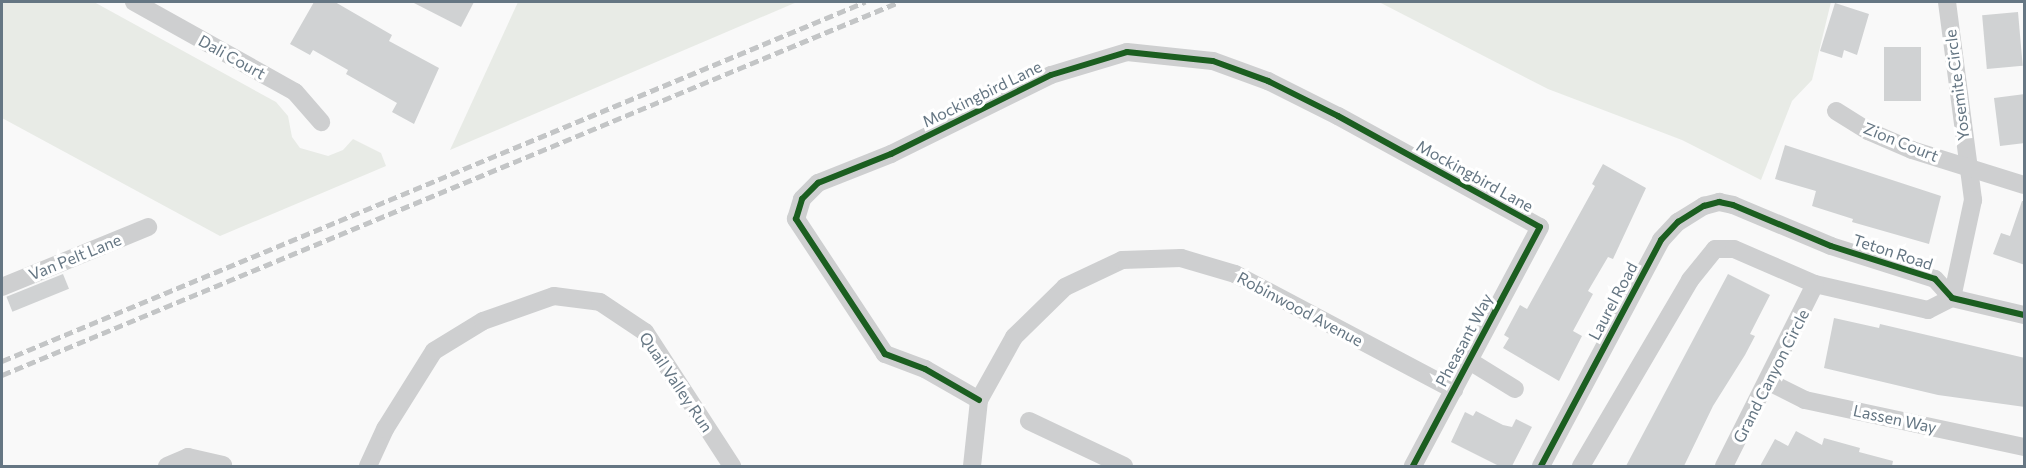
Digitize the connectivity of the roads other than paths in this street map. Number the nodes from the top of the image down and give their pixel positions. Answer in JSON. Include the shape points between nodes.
{"nodes":[{"id":1,"x":134,"y":2,"type":"edge"},
{"id":2,"x":1947,"y":2,"type":"edge"},
{"id":3,"x":1836,"y":111,"type":"dead end"},
{"id":4,"x":321,"y":122,"type":"dead end"},
{"id":5,"x":1967,"y":168,"type":"junction"},
{"id":6,"x":2025,"y":186,"type":"edge"},
{"id":7,"x":1749,"y":212,"type":"joint"},
{"id":8,"x":148,"y":226,"type":"dead end"},
{"id":9,"x":1540,"y":227,"type":"joint"},
{"id":10,"x":1815,"y":284,"type":"junction"},
{"id":11,"x":2,"y":286,"type":"edge"},
{"id":12,"x":1952,"y":298,"type":"junction"},
{"id":13,"x":2025,"y":315,"type":"edge"},
{"id":14,"x":1468,"y":360,"type":"junction"},
{"id":15,"x":1768,"y":382,"type":"junction"},
{"id":16,"x":1515,"y":389,"type":"dead end"},
{"id":17,"x":1454,"y":390,"type":"junction"},
{"id":18,"x":979,"y":400,"type":"junction"},
{"id":19,"x":1029,"y":421,"type":"dead end"},
{"id":20,"x":2025,"y":447,"type":"edge"},
{"id":21,"x":223,"y":465,"type":"dead end"},
{"id":22,"x":168,"y":466,"type":"edge"},
{"id":23,"x":368,"y":466,"type":"edge"},
{"id":24,"x":732,"y":466,"type":"edge"},
{"id":25,"x":972,"y":466,"type":"edge"},
{"id":26,"x":1124,"y":466,"type":"edge"},
{"id":27,"x":1413,"y":466,"type":"edge"},
{"id":28,"x":1541,"y":466,"type":"edge"},
{"id":29,"x":1581,"y":466,"type":"edge"},
{"id":30,"x":1724,"y":466,"type":"edge"}],
"edges":[{"from":1,"to":4,"type":"street","name":"Dali Court","via":[[295,92]]},
{"from":2,"to":5,"type":"street","name":"Yosemite Circle"},
{"from":3,"to":5,"type":"street","name":"Zion Court","via":[[1868,131]]},
{"from":5,"to":6,"type":"street"},
{"from":5,"to":12,"type":"street","name":"Yosemite Circle","via":[[1973,200]]},
{"from":7,"to":12,"type":"street","name":"Teton Road","via":[[1831,246],[1935,279]]},
{"from":7,"to":28,"type":"street","name":"Laurel Road","via":[[1719,202],[1704,206],[1677,222],[1661,240]]},
{"from":8,"to":11,"type":"street","name":"Van Pelt Lane"},
{"from":9,"to":14,"type":"street","name":"Pheasant Way"},
{"from":9,"to":18,"type":"street","name":"Mockingbird Lane","via":[[1338,116],[1268,81],[1213,61],[1127,52],[1051,75],[891,154],[818,183],[802,198],[796,219],[885,354],[925,369]]},
{"from":10,"to":12,"type":"street","via":[[1928,310]]},
{"from":10,"to":15,"type":"street","name":"Grand Canyon Circle"},
{"from":10,"to":29,"type":"street","via":[[1734,249],[1715,249],[1701,263]]},
{"from":12,"to":13,"type":"street"},
{"from":14,"to":16,"type":"street"},
{"from":14,"to":17,"type":"street","name":"Pheasant Way"},
{"from":15,"to":20,"type":"street","name":"Lassen Way","via":[[1805,400]]},
{"from":15,"to":30,"type":"street","name":"Grand Canyon Circle"},
{"from":17,"to":18,"type":"street","name":"Robinwood Avenue","via":[[1235,274],[1181,258],[1122,260],[1065,287],[1014,337]]},
{"from":17,"to":27,"type":"street","name":"Pheasant Way"},
{"from":18,"to":25,"type":"street","name":"Robinwood Avenue"},
{"from":19,"to":26,"type":"street"},
{"from":21,"to":22,"type":"street","via":[[188,457]]},
{"from":23,"to":24,"type":"street","name":"Quail Valley Run","via":[[385,429],[434,351],[483,321],[554,296],[600,302],[645,332]]}]}
